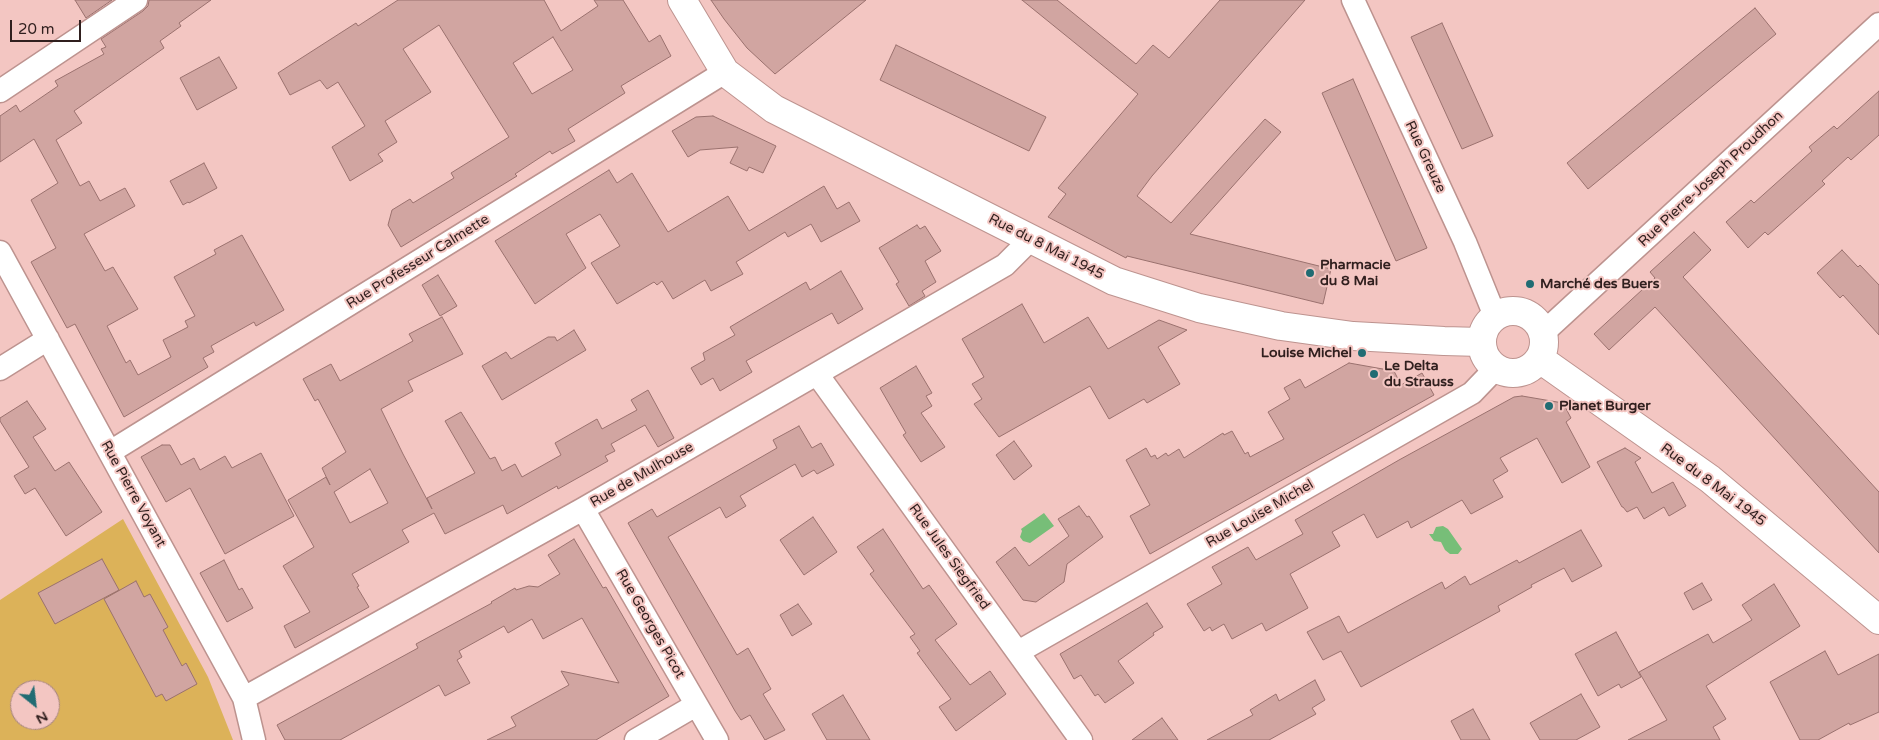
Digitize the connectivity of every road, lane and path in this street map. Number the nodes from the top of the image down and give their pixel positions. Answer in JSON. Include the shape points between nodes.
{"nodes":[{"id":1,"x":136,"y":0,"type":"edge"},
{"id":2,"x":682,"y":0,"type":"edge"},
{"id":3,"x":1352,"y":0,"type":"edge"},
{"id":4,"x":1879,"y":24,"type":"edge"},
{"id":5,"x":725,"y":72,"type":"junction"},
{"id":6,"x":0,"y":91,"type":"edge"},
{"id":7,"x":1030,"y":240,"type":"junction"},
{"id":8,"x":0,"y":252,"type":"edge"},
{"id":9,"x":1495,"y":316,"type":"junction"},
{"id":10,"x":48,"y":339,"type":"junction"},
{"id":11,"x":1481,"y":342,"type":"junction"},
{"id":12,"x":1541,"y":346,"type":"junction"},
{"id":13,"x":0,"y":369,"type":"edge"},
{"id":14,"x":1495,"y":369,"type":"junction"},
{"id":15,"x":817,"y":374,"type":"junction"},
{"id":16,"x":110,"y":452,"type":"junction"},
{"id":17,"x":583,"y":509,"type":"junction"},
{"id":18,"x":1879,"y":620,"type":"edge"},
{"id":19,"x":1018,"y":652,"type":"junction"},
{"id":20,"x":244,"y":698,"type":"junction"},
{"id":21,"x":696,"y":705,"type":"junction"},
{"id":22,"x":254,"y":740,"type":"edge"},
{"id":23,"x":636,"y":740,"type":"edge"},
{"id":24,"x":717,"y":740,"type":"edge"},
{"id":25,"x":1081,"y":740,"type":"edge"}],
"edges":[{"from":1,"to":6,"type":"street"},
{"from":2,"to":5,"type":"street","name":"Rue du 8 Mai 1945"},
{"from":3,"to":9,"type":"street","name":"Rue Greuze","via":[[1465,242]]},
{"from":4,"to":12,"type":"street","name":"Rue Pierre-Joseph Proudhon"},
{"from":5,"to":7,"type":"street","name":"Rue du 8 Mai 1945","via":[[774,109]]},
{"from":5,"to":16,"type":"street","name":"Rue Professeur Calmette"},
{"from":7,"to":11,"type":"street","name":"Rue du 8 Mai 1945","via":[[1114,281],[1200,308],[1281,326],[1352,336]]},
{"from":7,"to":15,"type":"street","name":"Rue de Mulhouse","via":[[1005,265]]},
{"from":8,"to":10,"type":"street","name":"Rue Pierre Voyant"},
{"from":9,"to":11,"type":"street","via":[[1485,327]]},
{"from":9,"to":12,"type":"street","via":[[1514,311],[1532,317],[1539,324]]},
{"from":10,"to":13,"type":"street"},
{"from":10,"to":16,"type":"street","name":"Rue Pierre Voyant"},
{"from":11,"to":14,"type":"street","via":[[1487,361]]},
{"from":12,"to":14,"type":"street","via":[[1533,367],[1524,372],[1504,373]]},
{"from":12,"to":18,"type":"street","name":"Rue du 8 Mai 1945","via":[[1710,479]]},
{"from":14,"to":19,"type":"street","name":"Rue Louise Michel","via":[[1472,393]]},
{"from":15,"to":17,"type":"street","name":"Rue de Mulhouse"},
{"from":15,"to":19,"type":"street","name":"Rue Jules Siegfried"},
{"from":16,"to":20,"type":"street","name":"Rue Pierre Voyant"},
{"from":17,"to":20,"type":"street","name":"Rue de Mulhouse"},
{"from":17,"to":21,"type":"street","name":"Rue Georges Picot"},
{"from":19,"to":25,"type":"street","name":"Rue Jules Siegfried"},
{"from":20,"to":22,"type":"street","name":"Rue Pierre Voyant"},
{"from":21,"to":23,"type":"street"},
{"from":21,"to":24,"type":"street","name":"Rue Georges Picot"}]}
